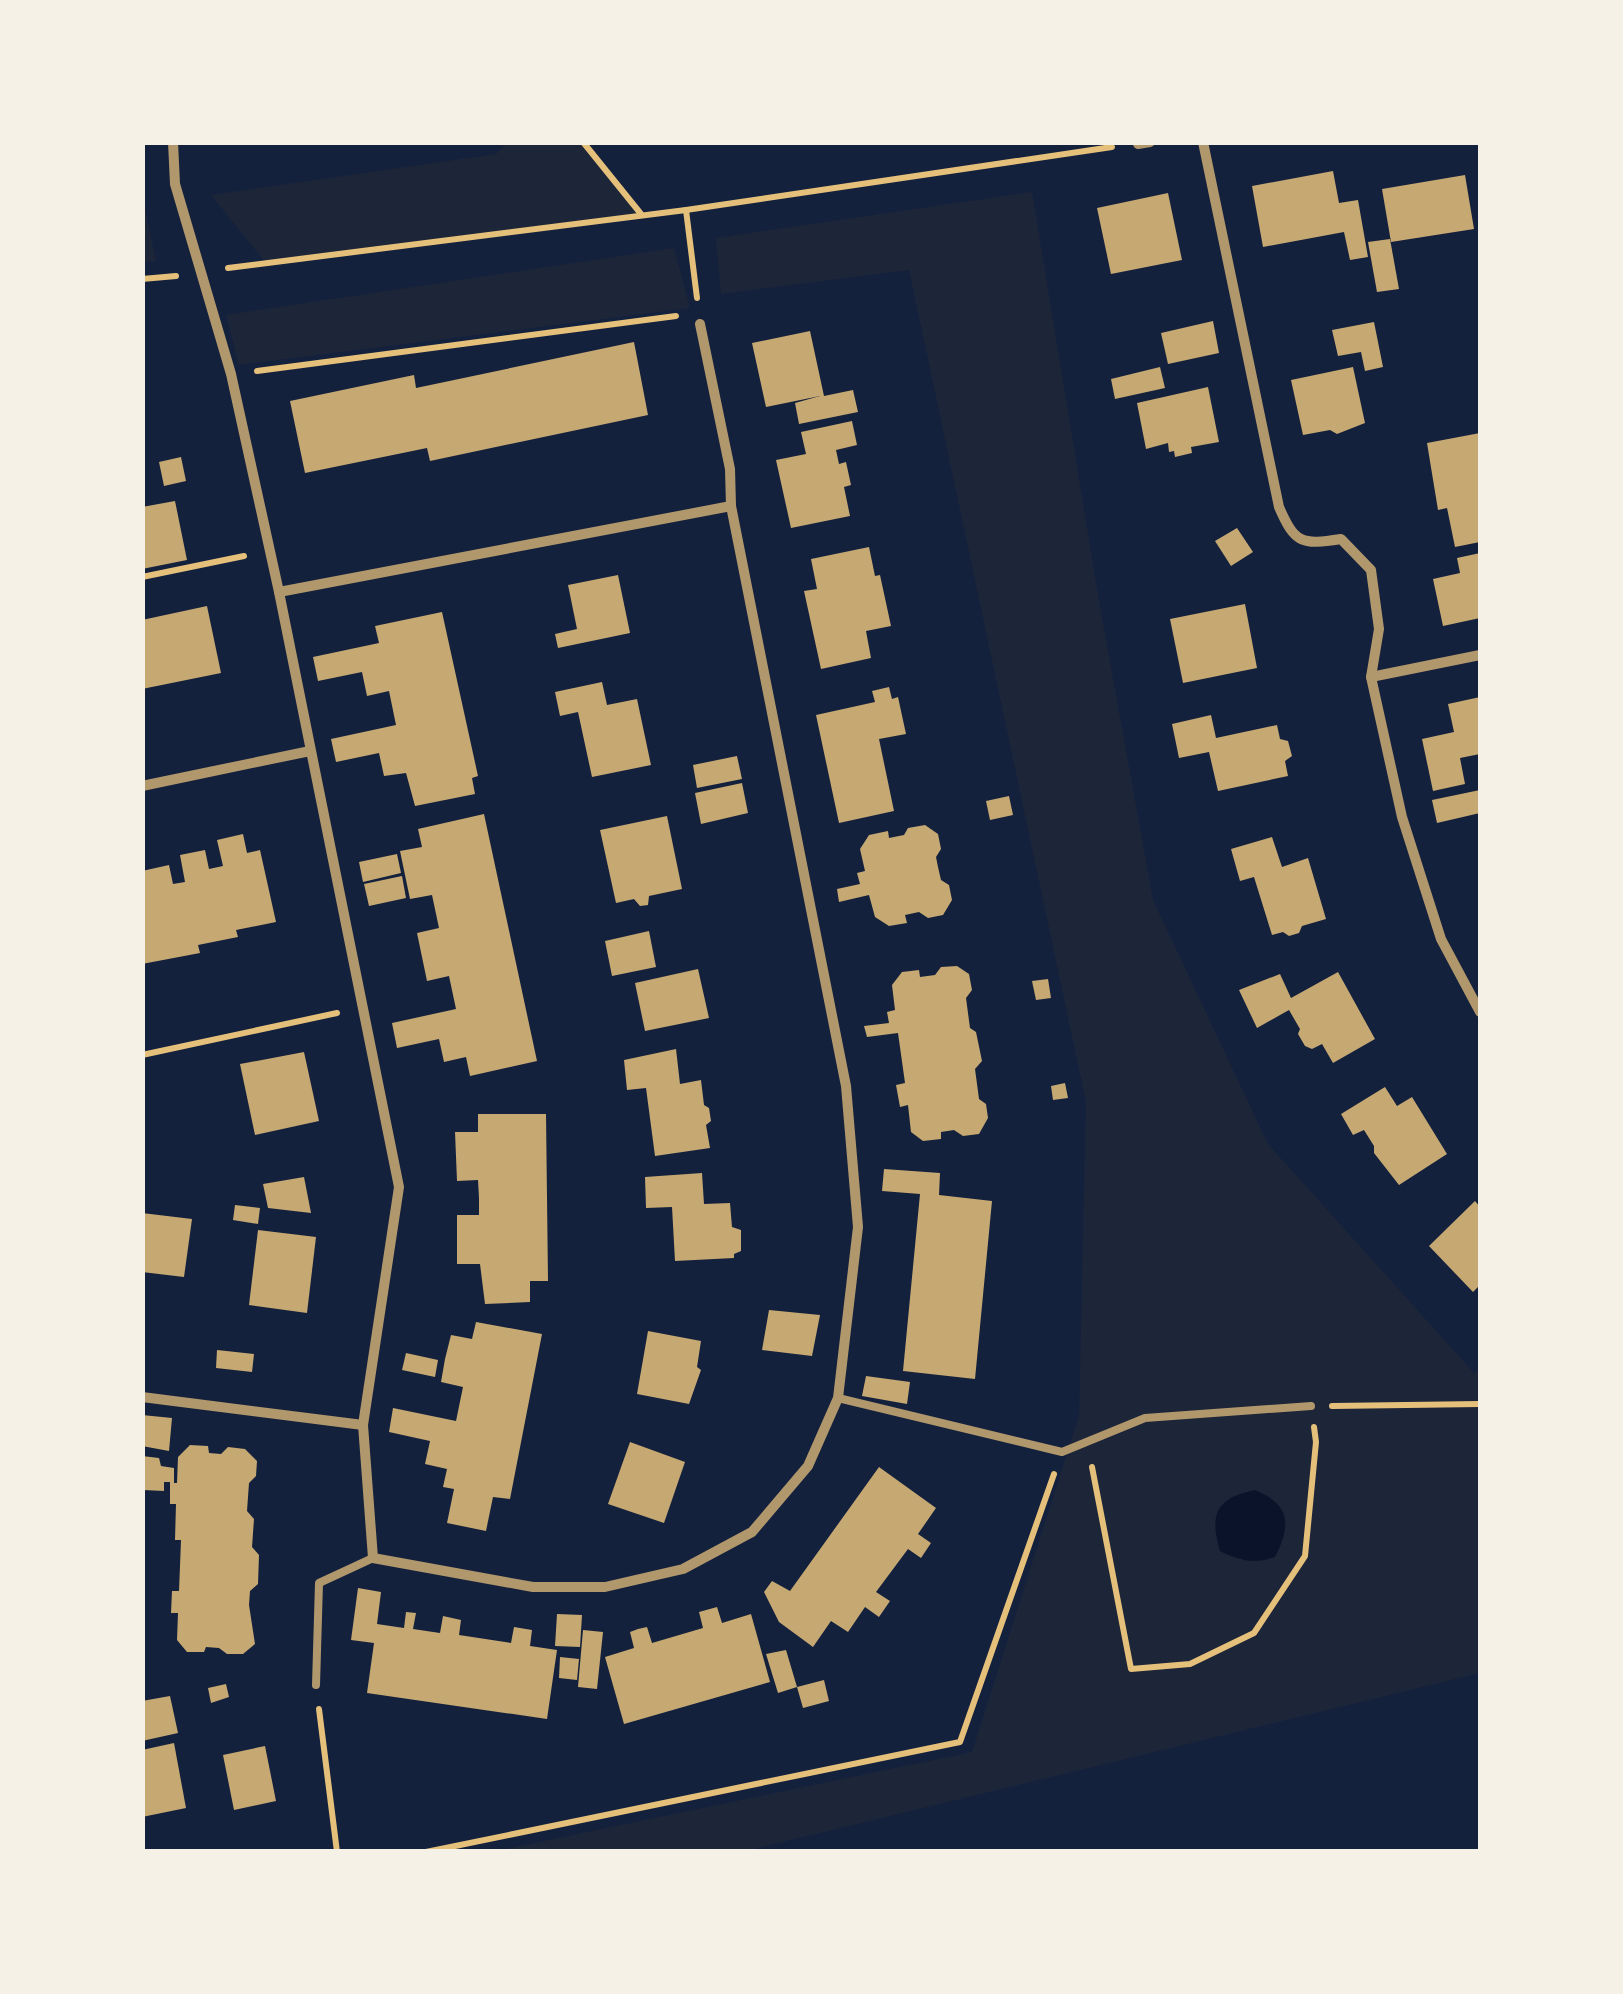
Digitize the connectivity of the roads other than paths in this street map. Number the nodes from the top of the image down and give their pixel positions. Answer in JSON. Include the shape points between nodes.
{"nodes":[{"id":1,"x":173,"y":142,"type":"edge"},
{"id":2,"x":1203,"y":142,"type":"edge"},
{"id":3,"x":699,"y":318,"type":"road end"},
{"id":4,"x":731,"y":506,"type":"junction"},
{"id":5,"x":279,"y":592,"type":"junction"},
{"id":6,"x":1480,"y":654,"type":"edge"},
{"id":7,"x":1371,"y":677,"type":"junction"},
{"id":8,"x":310,"y":751,"type":"junction"},
{"id":9,"x":142,"y":786,"type":"edge"},
{"id":10,"x":1480,"y":1012,"type":"edge"},
{"id":11,"x":142,"y":1397,"type":"edge"},
{"id":12,"x":838,"y":1398,"type":"junction"},
{"id":13,"x":1311,"y":1406,"type":"road end"},
{"id":14,"x":363,"y":1425,"type":"junction"},
{"id":15,"x":374,"y":1558,"type":"junction"},
{"id":16,"x":316,"y":1684,"type":"road end"}],
"edges":[{"from":1,"to":5,"type":"street","via":[[175,184],[231,374]]},
{"from":2,"to":7,"type":"street","via":[[1279,507],[1290,533],[1310,544],[1341,539],[1371,570],[1380,629]]},
{"from":3,"to":4,"type":"street","via":[[730,468]]},
{"from":4,"to":5,"type":"street"},
{"from":4,"to":12,"type":"street","via":[[846,1086],[858,1227]]},
{"from":5,"to":8,"type":"street"},
{"from":6,"to":7,"type":"street"},
{"from":7,"to":10,"type":"street","via":[[1402,817],[1435,922]]},
{"from":8,"to":9,"type":"street"},
{"from":8,"to":14,"type":"street","via":[[399,1187]]},
{"from":11,"to":14,"type":"street"},
{"from":12,"to":13,"type":"lane","via":[[1062,1452],[1145,1418]]},
{"from":12,"to":15,"type":"street","via":[[808,1466],[752,1532],[683,1569],[605,1587],[533,1587]]},
{"from":14,"to":15,"type":"street"},
{"from":15,"to":16,"type":"lane","via":[[319,1584]]}]}
